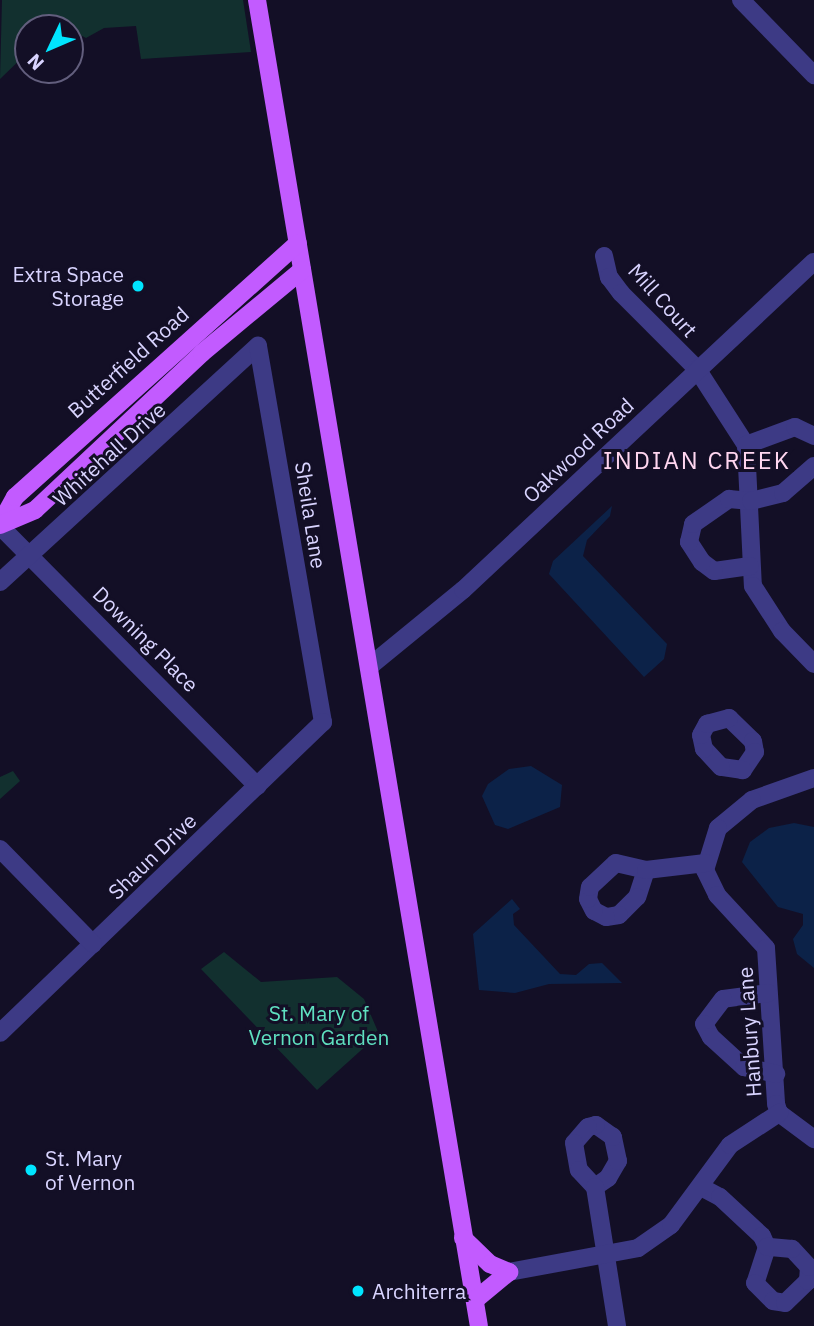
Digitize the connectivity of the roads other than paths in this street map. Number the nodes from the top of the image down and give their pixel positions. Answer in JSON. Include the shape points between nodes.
{"nodes":[{"id":1,"x":257,"y":0,"type":"edge"},
{"id":2,"x":741,"y":0,"type":"edge"},
{"id":3,"x":814,"y":75,"type":"edge"},
{"id":4,"x":298,"y":243,"type":"junction"},
{"id":5,"x":604,"y":256,"type":"dead end"},
{"id":6,"x":814,"y":262,"type":"edge"},
{"id":7,"x":302,"y":270,"type":"junction"},
{"id":8,"x":248,"y":356,"type":"joint"},
{"id":9,"x":697,"y":369,"type":"junction"},
{"id":10,"x":814,"y":436,"type":"edge"},
{"id":11,"x":746,"y":445,"type":"junction"},
{"id":12,"x":814,"y":466,"type":"edge"},
{"id":13,"x":751,"y":501,"type":"junction"},
{"id":14,"x":0,"y":525,"type":"edge"},
{"id":15,"x":32,"y":557,"type":"junction"},
{"id":16,"x":750,"y":566,"type":"junction"},
{"id":17,"x":0,"y":582,"type":"edge"},
{"id":18,"x":814,"y":664,"type":"edge"},
{"id":19,"x":370,"y":666,"type":"junction"},
{"id":20,"x":320,"y":706,"type":"joint"},
{"id":21,"x":743,"y":771,"type":"dead end"},
{"id":22,"x":814,"y":778,"type":"edge"},
{"id":23,"x":257,"y":786,"type":"junction"},
{"id":24,"x":752,"y":800,"type":"junction"},
{"id":25,"x":0,"y":849,"type":"edge"},
{"id":26,"x":706,"y":863,"type":"junction"},
{"id":27,"x":646,"y":870,"type":"dead end"},
{"id":28,"x":93,"y":944,"type":"junction"},
{"id":29,"x":768,"y":993,"type":"junction"},
{"id":30,"x":0,"y":1033,"type":"edge"},
{"id":31,"x":776,"y":1074,"type":"junction"},
{"id":32,"x":779,"y":1113,"type":"junction"},
{"id":33,"x":814,"y":1139,"type":"edge"},
{"id":34,"x":595,"y":1187,"type":"dead end"},
{"id":35,"x":701,"y":1187,"type":"junction"},
{"id":36,"x":463,"y":1238,"type":"junction"},
{"id":37,"x":767,"y":1247,"type":"dead end"},
{"id":38,"x":605,"y":1255,"type":"junction"},
{"id":39,"x":509,"y":1272,"type":"junction"},
{"id":40,"x":475,"y":1300,"type":"junction"},
{"id":41,"x":479,"y":1326,"type":"edge"},
{"id":42,"x":617,"y":1326,"type":"edge"}],
"edges":[{"from":1,"to":4,"type":"main road"},
{"from":2,"to":3,"type":"street"},
{"from":4,"to":7,"type":"main road"},
{"from":4,"to":14,"type":"main road","name":"Butterfield Road","via":[[15,497]]},
{"from":5,"to":9,"type":"street","name":"Mill Court","via":[[621,293]]},
{"from":6,"to":9,"type":"street","name":"Oakwood Road"},
{"from":7,"to":14,"type":"main road","name":"Butterfield Road","via":[[202,353],[35,510]]},
{"from":7,"to":19,"type":"main road"},
{"from":8,"to":15,"type":"street","name":"Whitehall Drive"},
{"from":8,"to":20,"type":"street","name":"Sheila Lane","via":[[258,346]]},
{"from":9,"to":11,"type":"street"},
{"from":9,"to":19,"type":"street","name":"Oakwood Road","via":[[463,590]]},
{"from":10,"to":11,"type":"street","via":[[795,427]]},
{"from":11,"to":13,"type":"street"},
{"from":12,"to":13,"type":"street","via":[[783,493]]},
{"from":13,"to":16,"type":"street"},
{"from":13,"to":16,"type":"street","via":[[729,499],[713,509],[693,524],[689,542],[692,552],[714,571]]},
{"from":14,"to":15,"type":"street","name":"Downing Place"},
{"from":15,"to":17,"type":"street","name":"Whitehall Drive"},
{"from":15,"to":23,"type":"street","name":"Downing Place"},
{"from":16,"to":18,"type":"street","via":[[753,586],[782,631]]},
{"from":19,"to":36,"type":"main road"},
{"from":20,"to":23,"type":"street","name":"Shaun Drive","via":[[323,722]]},
{"from":21,"to":24,"type":"street"},
{"from":22,"to":24,"type":"street"},
{"from":23,"to":28,"type":"street","name":"Shaun Drive"},
{"from":24,"to":26,"type":"street","via":[[718,828]]},
{"from":25,"to":28,"type":"street"},
{"from":26,"to":27,"type":"street"},
{"from":26,"to":29,"type":"street","name":"Hanbury Lane","via":[[717,895],[766,948]]},
{"from":28,"to":30,"type":"street","name":"Shaun Drive"},
{"from":29,"to":31,"type":"street","name":"Hanbury Lane"},
{"from":29,"to":31,"type":"street","via":[[723,999],[704,1024],[711,1037],[744,1067]]},
{"from":31,"to":32,"type":"street","name":"Hanbury Lane"},
{"from":32,"to":33,"type":"street","name":"Hanbury Lane"},
{"from":32,"to":35,"type":"street","via":[[730,1145]]},
{"from":34,"to":38,"type":"street"},
{"from":35,"to":37,"type":"street","via":[[750,1224]]},
{"from":35,"to":38,"type":"street","via":[[655,1238],[638,1248]]},
{"from":36,"to":39,"type":"main road","via":[[491,1264]]},
{"from":36,"to":40,"type":"main road"},
{"from":38,"to":39,"type":"street"},
{"from":38,"to":42,"type":"street"},
{"from":39,"to":40,"type":"main road"},
{"from":40,"to":41,"type":"main road"}]}
